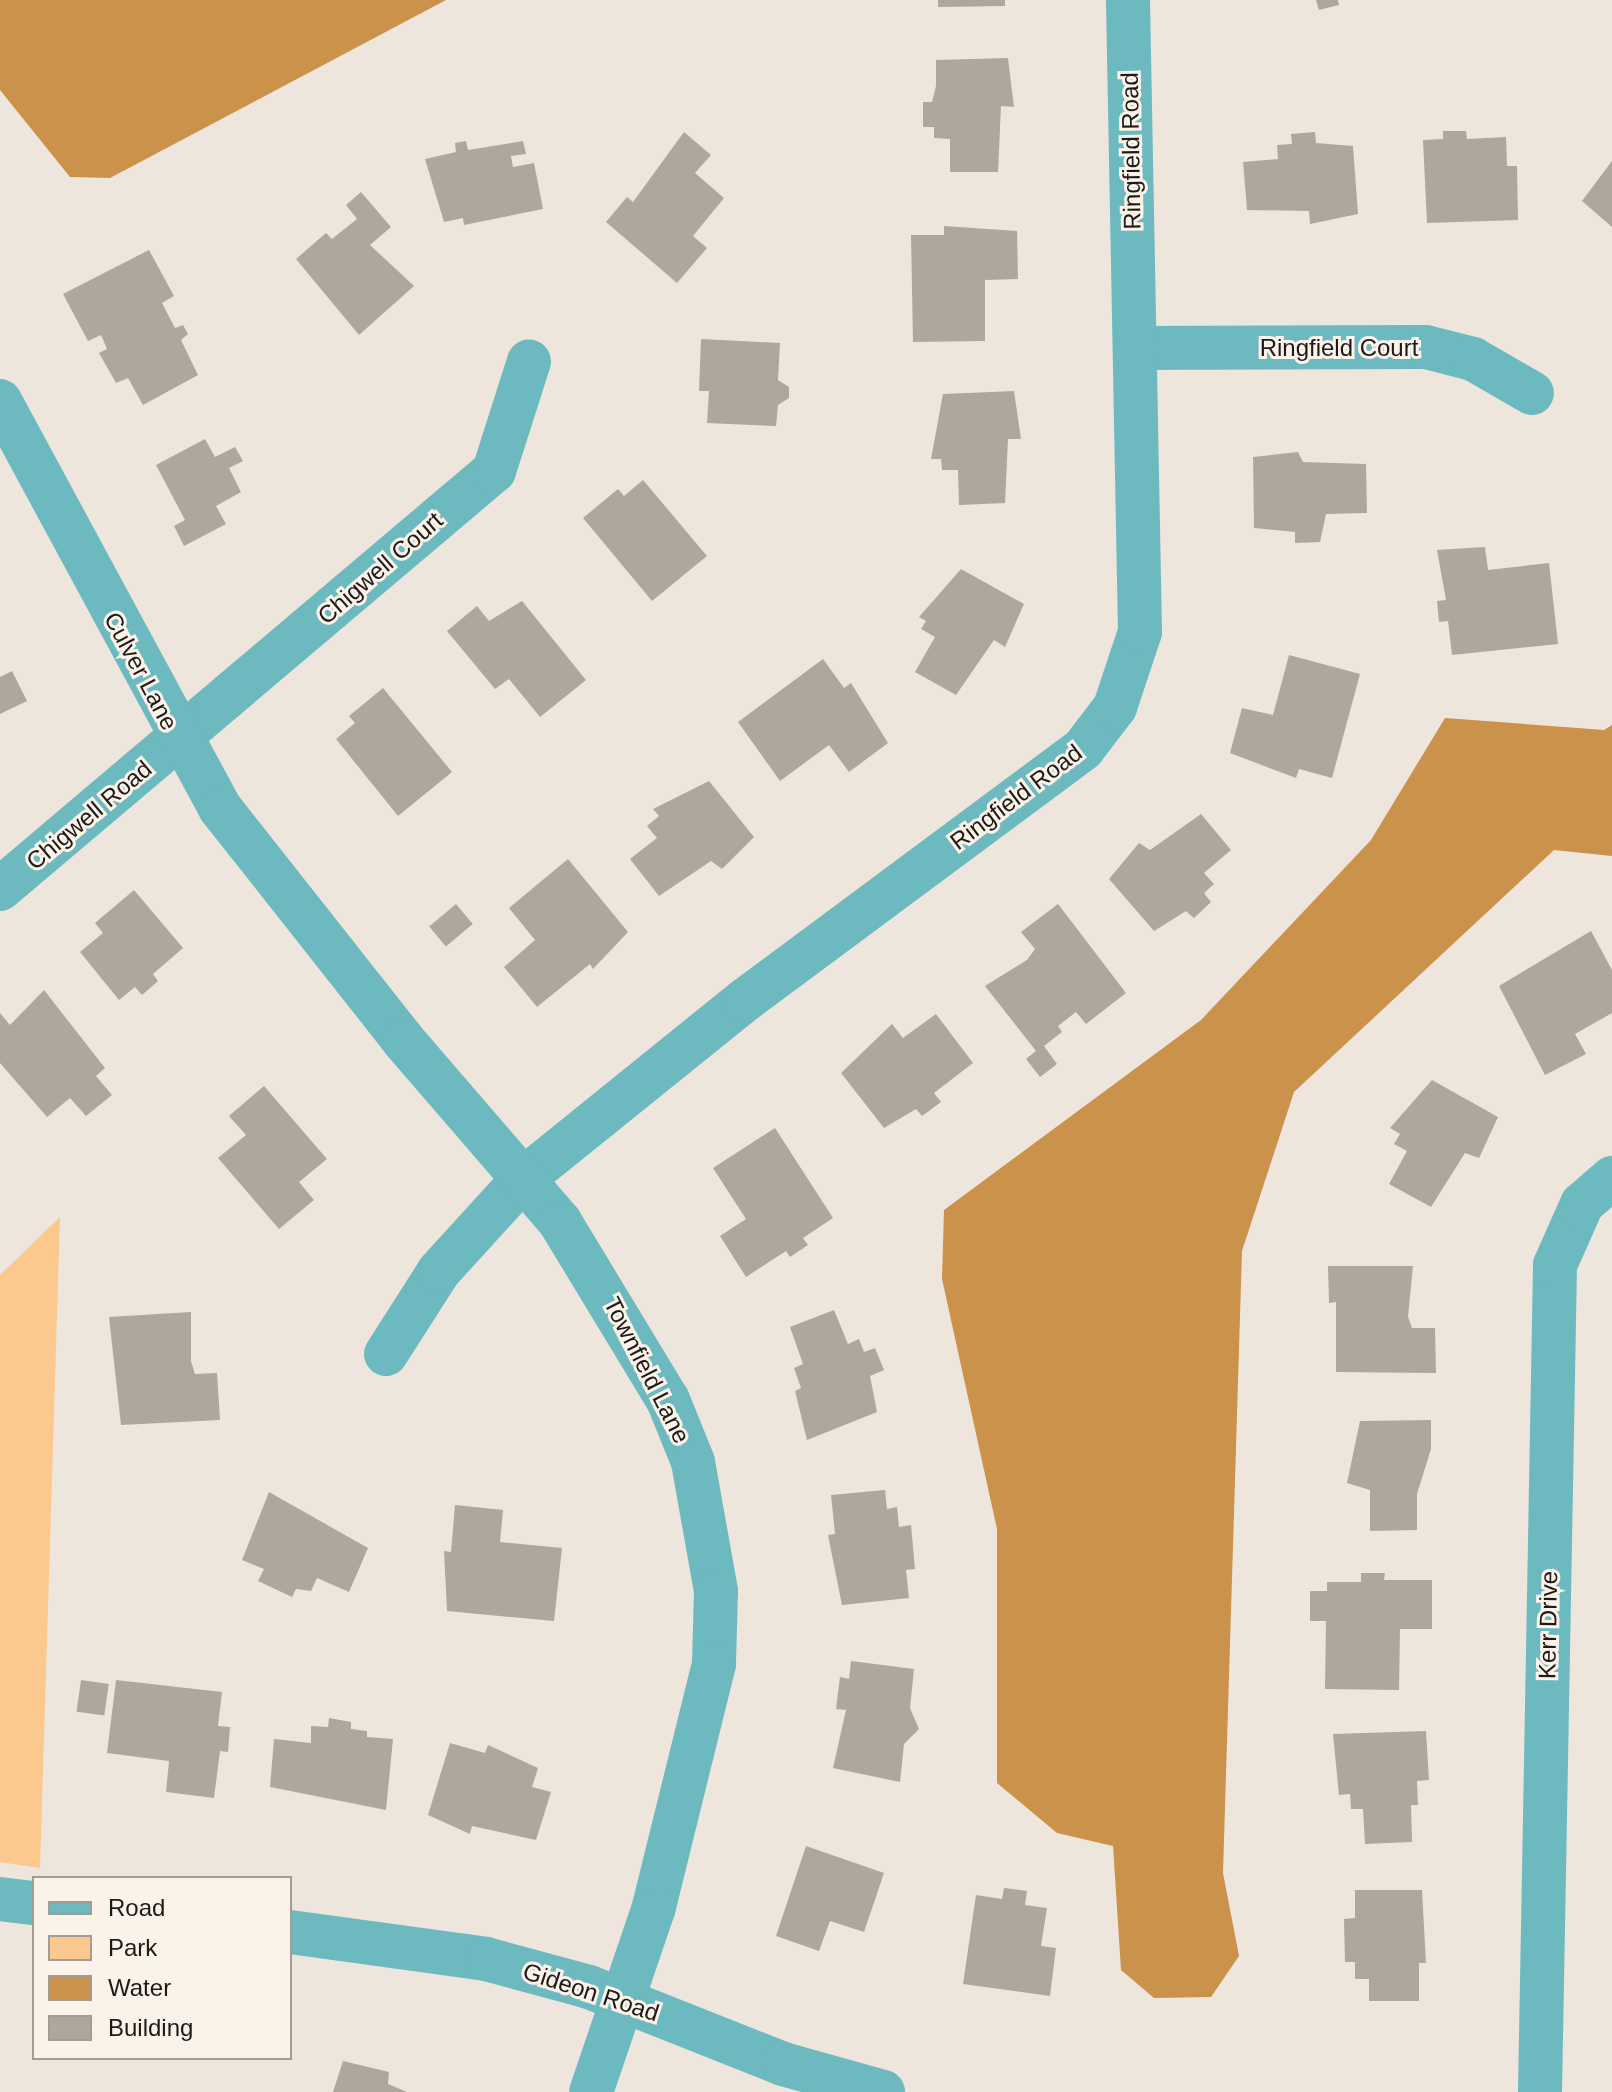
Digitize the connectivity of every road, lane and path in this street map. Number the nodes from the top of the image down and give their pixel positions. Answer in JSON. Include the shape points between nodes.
{"nodes":[{"id":1,"x":1128,"y":0,"type":"edge"},
{"id":2,"x":1135,"y":348,"type":"junction"},
{"id":3,"x":529,"y":361,"type":"dead end"},
{"id":4,"x":1532,"y":393,"type":"dead end"},
{"id":5,"x":0,"y":401,"type":"edge"},
{"id":6,"x":178,"y":741,"type":"junction"},
{"id":7,"x":0,"y":889,"type":"edge"},
{"id":8,"x":310,"y":923,"type":"joint"},
{"id":9,"x":1612,"y":1178,"type":"edge"},
{"id":10,"x":523,"y":1179,"type":"junction"},
{"id":11,"x":386,"y":1354,"type":"dead end"},
{"id":12,"x":0,"y":1899,"type":"edge"},
{"id":13,"x":32,"y":1903,"type":"edge"},
{"id":14,"x":292,"y":1932,"type":"edge"},
{"id":15,"x":623,"y":1999,"type":"junction"},
{"id":16,"x":591,"y":2092,"type":"edge"},
{"id":17,"x":883,"y":2092,"type":"edge"},
{"id":18,"x":1540,"y":2092,"type":"edge"}],
"edges":[{"from":1,"to":2,"type":"street","name":"Ringfield Road"},
{"from":2,"to":4,"type":"street","name":"Ringfield Court","via":[[1426,347],[1473,359]]},
{"from":2,"to":10,"type":"street","name":"Ringfield Road","via":[[1140,632],[1115,707],[1083,749],[745,1000]]},
{"from":3,"to":6,"type":"street","name":"Chigwell Court","via":[[494,471]]},
{"from":5,"to":6,"type":"street","name":"Culver Lane"},
{"from":6,"to":7,"type":"street","name":"Chigwell Road"},
{"from":6,"to":8,"type":"street","name":"Culver Lane","via":[[220,808]]},
{"from":8,"to":10,"type":"street","name":"Townfield Lane"},
{"from":9,"to":18,"type":"street","name":"Kerr Drive","via":[[1582,1204],[1555,1265]]},
{"from":10,"to":11,"type":"street","name":"Ringfield Road","via":[[439,1271]]},
{"from":10,"to":15,"type":"street","name":"Townfield Lane","via":[[612,1298],[668,1400],[693,1462],[709,1533],[714,1664],[653,1910]]},
{"from":12,"to":13,"type":"street"},
{"from":14,"to":15,"type":"street","name":"Gideon Road","via":[[486,1959]]},
{"from":15,"to":16,"type":"street","name":"Townfield Lane"},
{"from":15,"to":17,"type":"street","name":"Gideon Road","via":[[783,2064]]}]}
